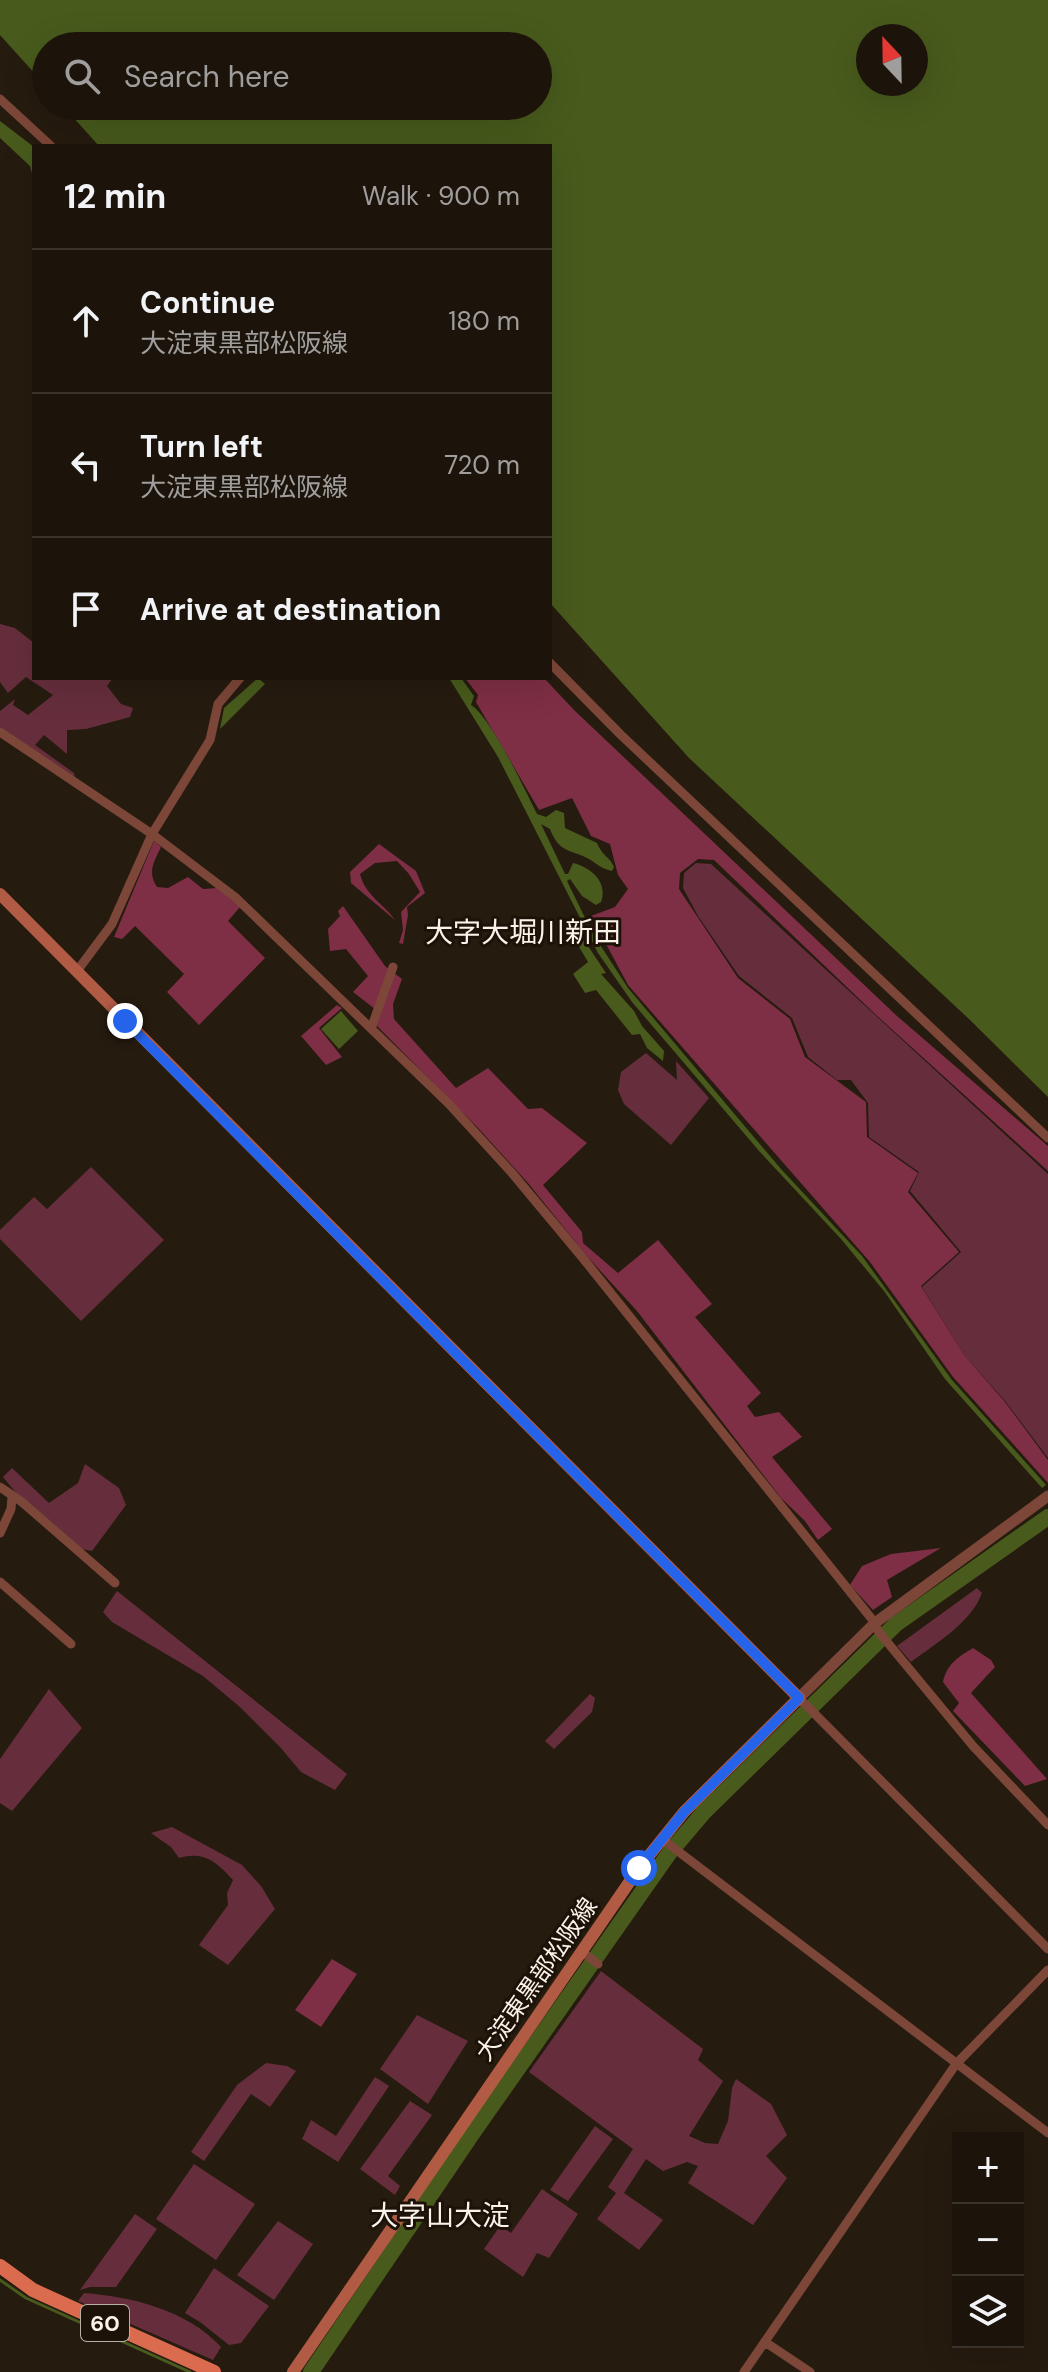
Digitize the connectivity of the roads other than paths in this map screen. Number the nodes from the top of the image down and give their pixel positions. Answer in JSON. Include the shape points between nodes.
{"nodes":[{"id":1,"x":0,"y":99,"type":"edge"},
{"id":2,"x":49,"y":144,"type":"edge"},
{"id":3,"x":552,"y":665,"type":"edge"},
{"id":4,"x":238,"y":680,"type":"edge"},
{"id":5,"x":0,"y":732,"type":"edge"},
{"id":6,"x":152,"y":834,"type":"junction"},
{"id":7,"x":0,"y":894,"type":"edge"},
{"id":8,"x":393,"y":967,"type":"dead end"},
{"id":9,"x":77,"y":971,"type":"junction"},
{"id":10,"x":372,"y":1026,"type":"junction"},
{"id":11,"x":1048,"y":1138,"type":"edge"},
{"id":12,"x":0,"y":1487,"type":"edge"},
{"id":13,"x":1048,"y":1496,"type":"edge"},
{"id":14,"x":12,"y":1497,"type":"junction"},
{"id":15,"x":0,"y":1533,"type":"edge"},
{"id":16,"x":0,"y":1582,"type":"edge"},
{"id":17,"x":115,"y":1583,"type":"dead end"},
{"id":18,"x":876,"y":1627,"type":"junction"},
{"id":19,"x":71,"y":1644,"type":"dead end"},
{"id":20,"x":802,"y":1700,"type":"junction"},
{"id":21,"x":1048,"y":1825,"type":"edge"},
{"id":22,"x":664,"y":1841,"type":"junction"},
{"id":23,"x":1048,"y":1949,"type":"edge"},
{"id":24,"x":583,"y":1953,"type":"junction"},
{"id":25,"x":598,"y":1964,"type":"dead end"},
{"id":26,"x":1048,"y":1970,"type":"edge"},
{"id":27,"x":956,"y":2064,"type":"junction"},
{"id":28,"x":1048,"y":2133,"type":"edge"},
{"id":29,"x":0,"y":2266,"type":"edge"},
{"id":30,"x":765,"y":2342,"type":"junction"},
{"id":31,"x":214,"y":2372,"type":"edge"},
{"id":32,"x":293,"y":2372,"type":"edge"},
{"id":33,"x":744,"y":2372,"type":"edge"},
{"id":34,"x":810,"y":2372,"type":"edge"}],
"edges":[{"from":1,"to":2,"type":"street"},
{"from":3,"to":11,"type":"street"},
{"from":4,"to":6,"type":"street","via":[[218,704],[210,740]]},
{"from":5,"to":6,"type":"street"},
{"from":6,"to":9,"type":"street","via":[[112,924]]},
{"from":6,"to":10,"type":"street","via":[[235,897]]},
{"from":7,"to":9,"type":"main road"},
{"from":8,"to":10,"type":"street"},
{"from":9,"to":20,"type":"main road"},
{"from":10,"to":18,"type":"street","via":[[512,1173]]},
{"from":12,"to":14,"type":"street"},
{"from":13,"to":18,"type":"street"},
{"from":14,"to":15,"type":"street"},
{"from":14,"to":17,"type":"street"},
{"from":16,"to":19,"type":"street"},
{"from":18,"to":20,"type":"street"},
{"from":18,"to":21,"type":"street","via":[[973,1746]]},
{"from":20,"to":22,"type":"main road","name":"大淀東黒部松阪線","via":[[684,1812]]},
{"from":20,"to":23,"type":"street"},
{"from":22,"to":24,"type":"main road","name":"大淀東黒部松阪線"},
{"from":22,"to":27,"type":"street"},
{"from":24,"to":25,"type":"street"},
{"from":24,"to":32,"type":"main road","name":"大淀東黒部松阪線"},
{"from":26,"to":27,"type":"street"},
{"from":27,"to":28,"type":"street"},
{"from":27,"to":30,"type":"street"},
{"from":29,"to":31,"type":"main road","number":"60","via":[[33,2290]]},
{"from":30,"to":33,"type":"street"},
{"from":30,"to":34,"type":"street"}]}
